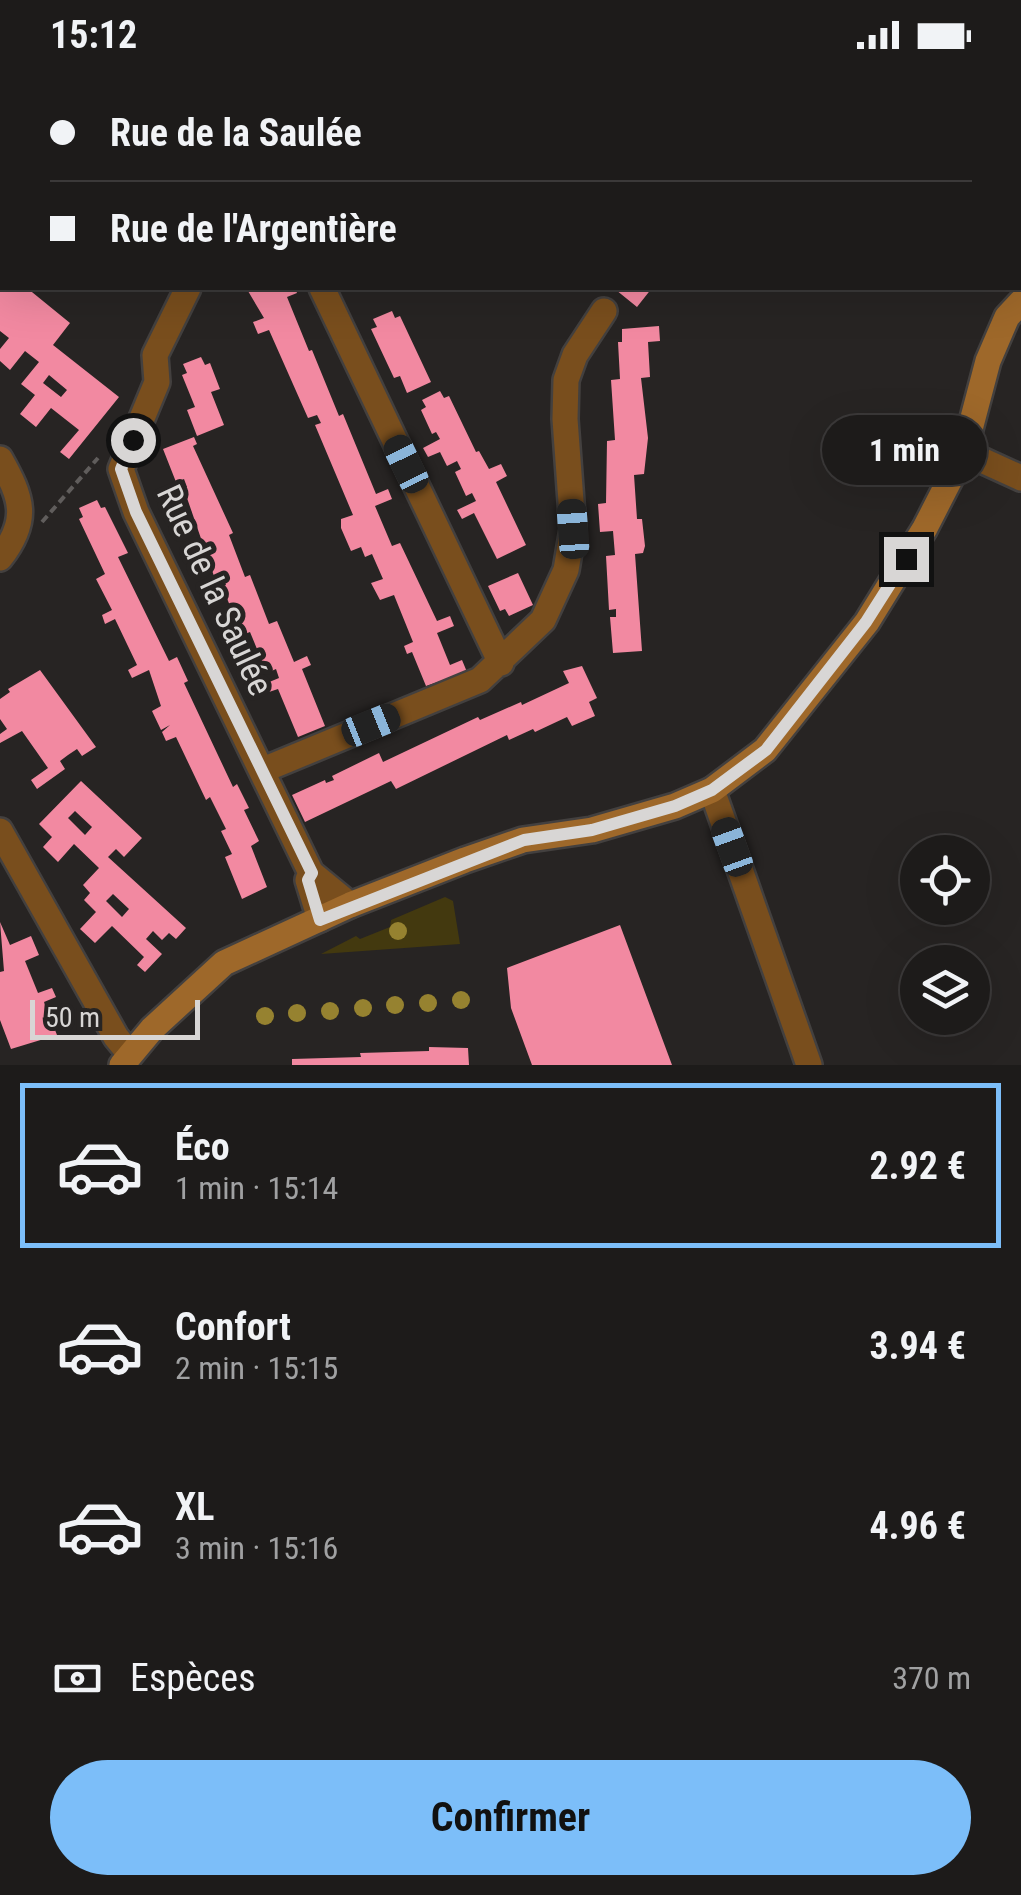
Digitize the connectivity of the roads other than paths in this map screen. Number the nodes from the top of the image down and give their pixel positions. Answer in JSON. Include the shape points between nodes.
{"nodes":[{"id":1,"x":187,"y":290,"type":"edge"},
{"id":2,"x":323,"y":290,"type":"edge"},
{"id":3,"x":1021,"y":302,"type":"edge"},
{"id":4,"x":604,"y":310,"type":"dead end"},
{"id":5,"x":964,"y":452,"type":"junction"},
{"id":6,"x":0,"y":459,"type":"edge"},
{"id":7,"x":1021,"y":478,"type":"edge"},
{"id":8,"x":0,"y":558,"type":"edge"},
{"id":9,"x":501,"y":663,"type":"junction"},
{"id":10,"x":262,"y":770,"type":"junction"},
{"id":11,"x":712,"y":790,"type":"junction"},
{"id":12,"x":0,"y":831,"type":"edge"},
{"id":13,"x":312,"y":873,"type":"junction"},
{"id":14,"x":350,"y":905,"type":"junction"},
{"id":15,"x":320,"y":920,"type":"junction"},
{"id":16,"x":126,"y":1060,"type":"edge"},
{"id":17,"x":810,"y":1065,"type":"edge"}],
"edges":[{"from":1,"to":10,"type":"street","name":"Rue de la Saulée","via":[[155,355],[157,382],[121,469]]},
{"from":2,"to":9,"type":"street"},
{"from":3,"to":5,"type":"main road","via":[[988,360]]},
{"from":4,"to":9,"type":"street","via":[[566,380],[573,529],[566,570],[543,620]]},
{"from":5,"to":7,"type":"street"},
{"from":5,"to":11,"type":"main road","via":[[866,622],[766,750]]},
{"from":6,"to":8,"type":"street","via":[[21,507],[18,532]]},
{"from":9,"to":10,"type":"street","via":[[480,680]]},
{"from":10,"to":13,"type":"street","name":"Rue de la Saulée"},
{"from":11,"to":14,"type":"main road","via":[[592,830],[524,840]]},
{"from":11,"to":17,"type":"street"},
{"from":12,"to":16,"type":"street"},
{"from":13,"to":14,"type":"street","name":"Rue de la Saulée"},
{"from":13,"to":15,"type":"street","name":"Rue de la Saulée","via":[[308,880]]},
{"from":14,"to":15,"type":"main road"},
{"from":15,"to":16,"type":"main road","via":[[224,962]]}]}
